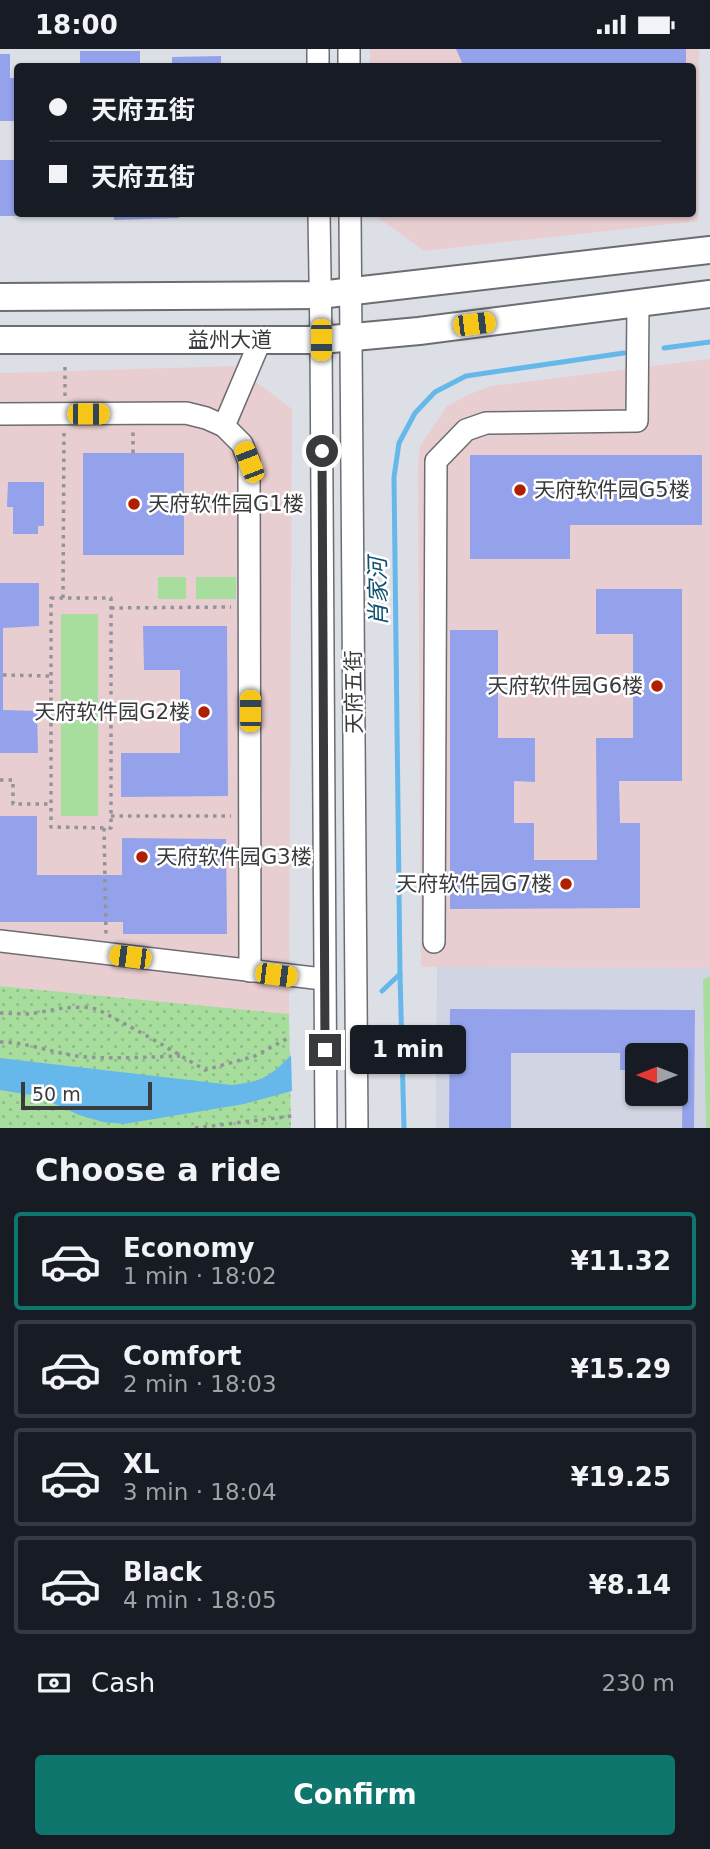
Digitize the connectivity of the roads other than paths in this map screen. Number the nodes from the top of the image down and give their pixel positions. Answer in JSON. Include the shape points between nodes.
{"nodes":[{"id":1,"x":319,"y":217,"type":"edge"},
{"id":2,"x":350,"y":217,"type":"edge"},
{"id":3,"x":710,"y":250,"type":"edge"},
{"id":4,"x":351,"y":292,"type":"junction"},
{"id":5,"x":319,"y":295,"type":"junction"},
{"id":6,"x":710,"y":295,"type":"edge"},
{"id":7,"x":0,"y":297,"type":"edge"},
{"id":8,"x":638,"y":304,"type":"junction"},
{"id":9,"x":350,"y":337,"type":"junction"},
{"id":10,"x":261,"y":339,"type":"junction"},
{"id":11,"x":0,"y":340,"type":"edge"},
{"id":12,"x":321,"y":340,"type":"junction"},
{"id":13,"x":0,"y":414,"type":"edge"},
{"id":14,"x":224,"y":426,"type":"junction"},
{"id":15,"x":0,"y":941,"type":"edge"},
{"id":16,"x":434,"y":942,"type":"dead end"},
{"id":17,"x":250,"y":971,"type":"junction"},
{"id":18,"x":314,"y":978,"type":"dead end"},
{"id":19,"x":326,"y":1128,"type":"edge"},
{"id":20,"x":357,"y":1128,"type":"edge"}],
"edges":[{"from":1,"to":5,"type":"street","name":"天府五街"},
{"from":2,"to":4,"type":"street","name":"天府五街"},
{"from":3,"to":4,"type":"main road","name":"益州大道"},
{"from":4,"to":5,"type":"main road","name":"益州大道"},
{"from":4,"to":9,"type":"street","name":"天府五街"},
{"from":5,"to":7,"type":"main road","name":"益州大道"},
{"from":5,"to":12,"type":"street","name":"天府五街"},
{"from":6,"to":8,"type":"main road","name":"益州大道"},
{"from":8,"to":9,"type":"main road","name":"益州大道"},
{"from":8,"to":16,"type":"street","via":[[637,421],[486,423],[466,430],[436,461]]},
{"from":9,"to":12,"type":"main road","name":"益州大道"},
{"from":9,"to":20,"type":"street","name":"天府五街"},
{"from":10,"to":11,"type":"main road","name":"益州大道"},
{"from":10,"to":12,"type":"main road","name":"益州大道"},
{"from":10,"to":14,"type":"street"},
{"from":12,"to":19,"type":"street","name":"天府五街"},
{"from":13,"to":14,"type":"street","via":[[186,413]]},
{"from":14,"to":17,"type":"street","via":[[242,444],[249,462]]},
{"from":15,"to":17,"type":"street"},
{"from":17,"to":18,"type":"street"}]}
